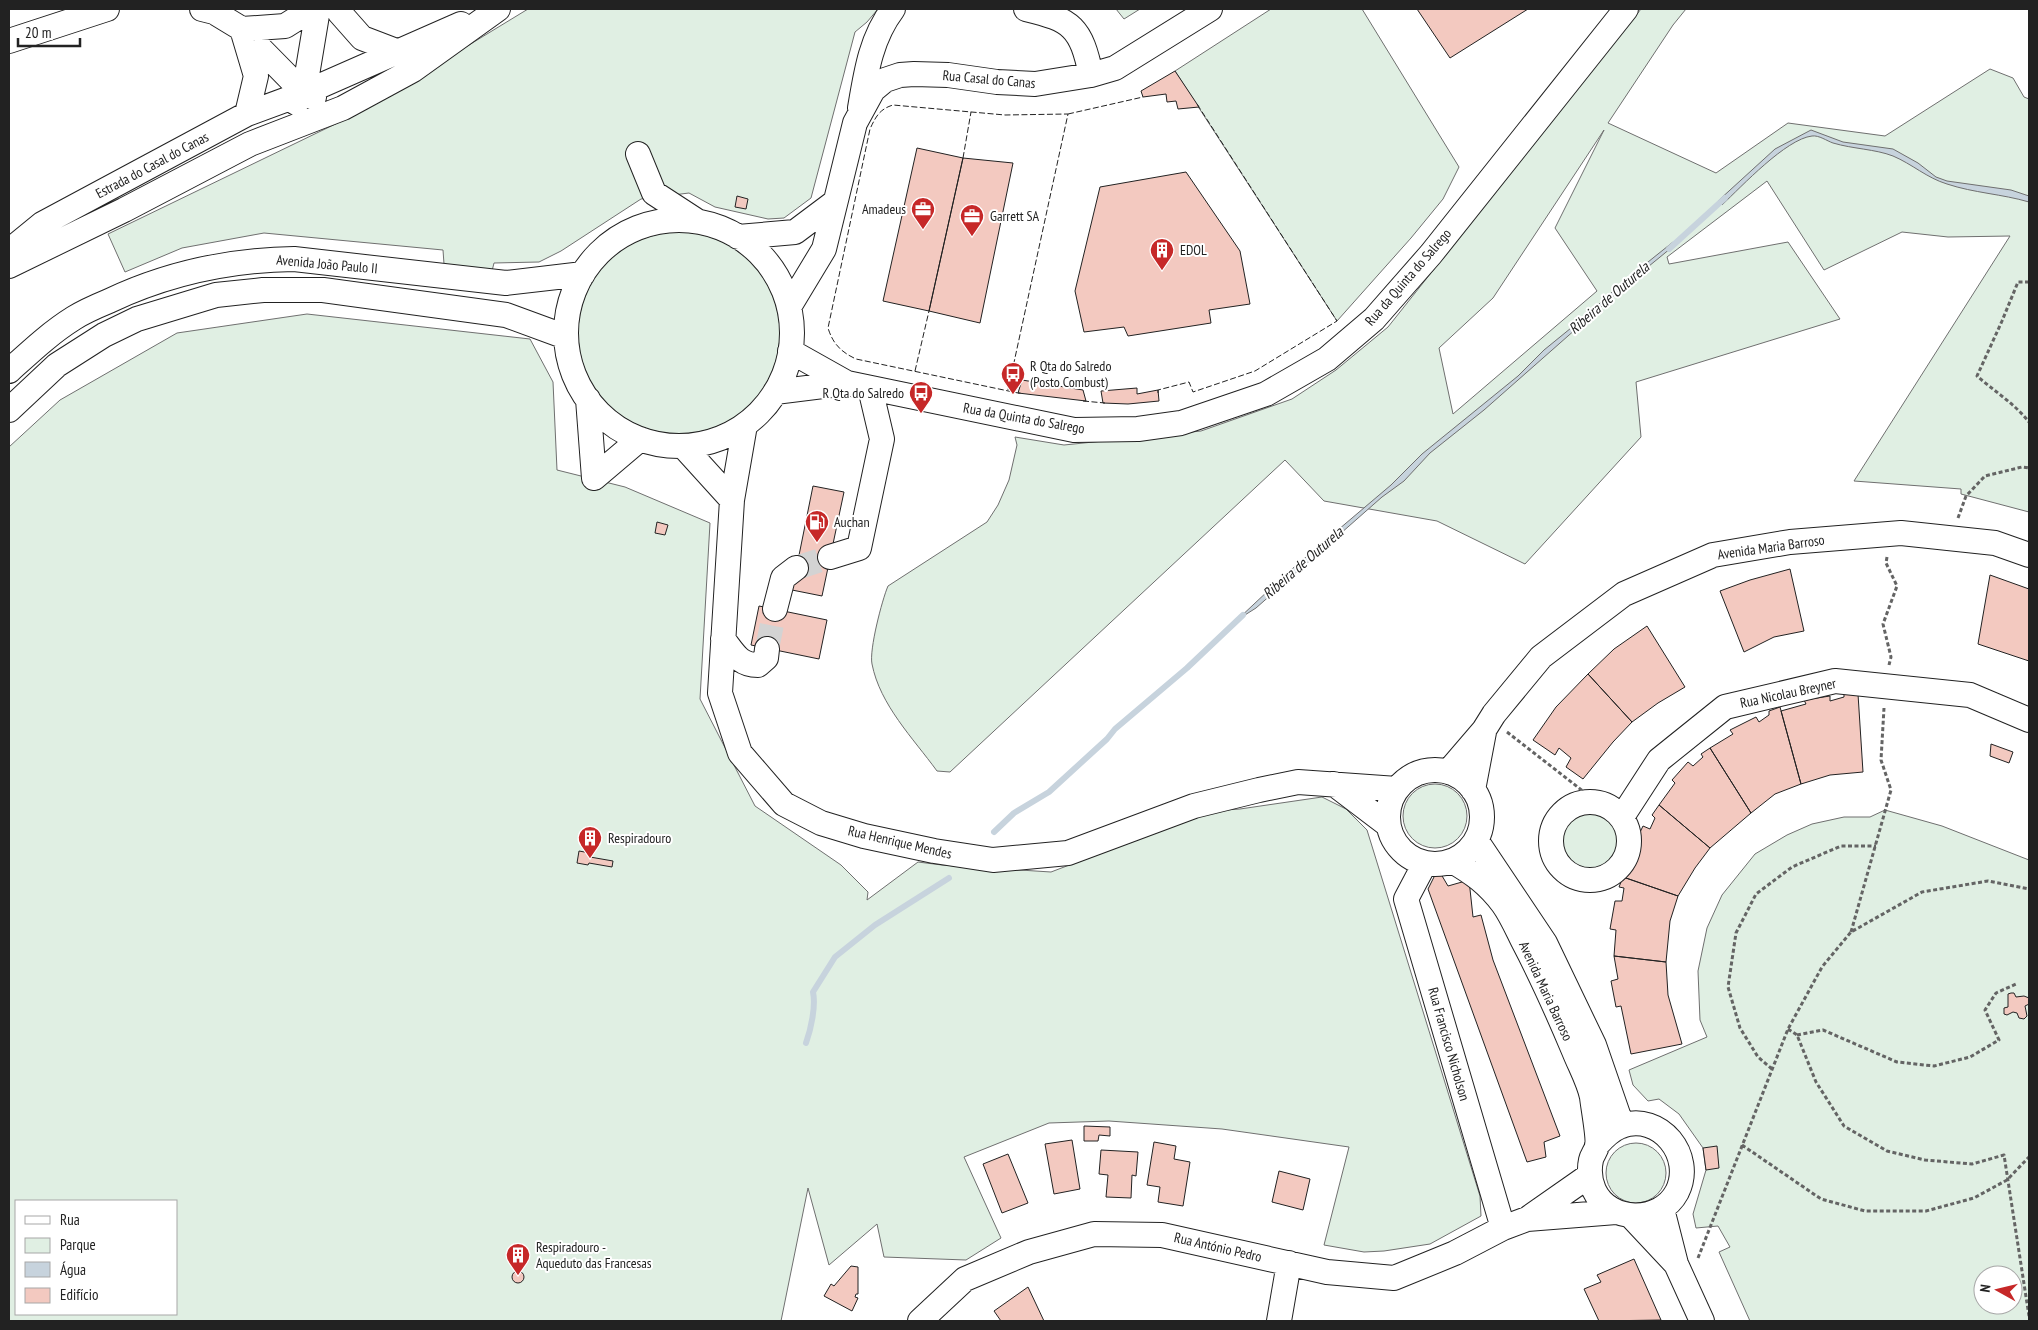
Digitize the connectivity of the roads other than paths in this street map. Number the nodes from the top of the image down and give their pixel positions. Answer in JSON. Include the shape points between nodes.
{"nodes":[{"id":1,"x":107,"y":9,"type":"edge"},
{"id":2,"x":312,"y":9,"type":"edge"},
{"id":3,"x":318,"y":9,"type":"edge"},
{"id":4,"x":339,"y":9,"type":"edge"},
{"id":5,"x":498,"y":9,"type":"edge"},
{"id":6,"x":893,"y":9,"type":"edge"},
{"id":7,"x":1026,"y":9,"type":"edge"},
{"id":8,"x":1210,"y":9,"type":"edge"},
{"id":9,"x":1626,"y":9,"type":"edge"},
{"id":10,"x":210,"y":10,"type":"edge"},
{"id":11,"x":242,"y":29,"type":"junction"},
{"id":12,"x":9,"y":41,"type":"edge"},
{"id":13,"x":396,"y":51,"type":"junction"},
{"id":14,"x":1091,"y":75,"type":"junction"},
{"id":15,"x":304,"y":93,"type":"junction"},
{"id":16,"x":343,"y":108,"type":"junction"},
{"id":17,"x":247,"y":114,"type":"junction"},
{"id":18,"x":858,"y":117,"type":"junction"},
{"id":19,"x":250,"y":144,"type":"junction"},
{"id":20,"x":638,"y":154,"type":"dead end"},
{"id":21,"x":836,"y":202,"type":"junction"},
{"id":22,"x":697,"y":221,"type":"junction"},
{"id":23,"x":738,"y":237,"type":"junction"},
{"id":24,"x":9,"y":251,"type":"edge"},
{"id":25,"x":9,"y":266,"type":"edge"},
{"id":26,"x":583,"y":274,"type":"junction"},
{"id":27,"x":789,"y":307,"type":"junction"},
{"id":28,"x":566,"y":338,"type":"junction"},
{"id":29,"x":790,"y":351,"type":"junction"},
{"id":30,"x":9,"y":371,"type":"edge"},
{"id":31,"x":859,"y":385,"type":"junction"},
{"id":32,"x":775,"y":392,"type":"junction"},
{"id":33,"x":588,"y":400,"type":"junction"},
{"id":34,"x":9,"y":410,"type":"edge"},
{"id":35,"x":745,"y":425,"type":"junction"},
{"id":36,"x":640,"y":439,"type":"junction"},
{"id":37,"x":683,"y":446,"type":"junction"},
{"id":38,"x":732,"y":500,"type":"junction"},
{"id":39,"x":2029,"y":555,"type":"edge"},
{"id":40,"x":830,"y":557,"type":"tunnel mouth"},
{"id":41,"x":796,"y":568,"type":"tunnel mouth"},
{"id":42,"x":775,"y":609,"type":"tunnel mouth"},
{"id":43,"x":723,"y":639,"type":"junction"},
{"id":44,"x":767,"y":649,"type":"tunnel mouth"},
{"id":45,"x":2029,"y":720,"type":"edge"},
{"id":46,"x":1487,"y":725,"type":"junction"},
{"id":47,"x":1448,"y":772,"type":"junction"},
{"id":48,"x":1334,"y":784,"type":"junction"},
{"id":49,"x":1396,"y":789,"type":"junction"},
{"id":50,"x":1474,"y":790,"type":"junction"},
{"id":51,"x":1622,"y":817,"type":"junction"},
{"id":52,"x":1388,"y":825,"type":"junction"},
{"id":53,"x":1476,"y":840,"type":"junction"},
{"id":54,"x":1452,"y":861,"type":"junction"},
{"id":55,"x":1425,"y":864,"type":"junction"},
{"id":56,"x":1622,"y":1126,"type":"junction"},
{"id":57,"x":1597,"y":1145,"type":"junction"},
{"id":58,"x":1590,"y":1175,"type":"junction"},
{"id":59,"x":1662,"y":1209,"type":"junction"},
{"id":60,"x":1623,"y":1214,"type":"junction"},
{"id":61,"x":1527,"y":1219,"type":"junction"},
{"id":62,"x":1503,"y":1228,"type":"junction"},
{"id":63,"x":1289,"y":1264,"type":"junction"},
{"id":64,"x":1676,"y":1264,"type":"junction"},
{"id":65,"x":920,"y":1321,"type":"edge"},
{"id":66,"x":1278,"y":1321,"type":"edge"},
{"id":67,"x":1702,"y":1321,"type":"edge"}],
"edges":[{"from":1,"to":12,"type":"street"},
{"from":2,"to":11,"type":"street","via":[[285,26]]},
{"from":3,"to":15,"type":"street"},
{"from":4,"to":13,"type":"street","via":[[362,38]]},
{"from":5,"to":13,"type":"street","name":"Estrada do Casal do Canas"},
{"from":5,"to":16,"type":"street","name":"Estrada do Casal do Canas","via":[[413,70]]},
{"from":6,"to":18,"type":"street","via":[[877,34]]},
{"from":7,"to":14,"type":"street","via":[[1061,18],[1071,25],[1080,36]]},
{"from":8,"to":14,"type":"street","name":"Rua Casal do Canas","via":[[1115,68]]},
{"from":9,"to":31,"type":"street","name":"Rua da Quinta do Salrego","via":[[1431,254],[1374,319],[1327,359],[1266,394],[1181,423],[1138,429],[1074,430]]},
{"from":10,"to":11,"type":"street"},
{"from":11,"to":15,"type":"street"},
{"from":11,"to":17,"type":"street","via":[[256,76]]},
{"from":13,"to":15,"type":"street","name":"Estrada do Casal do Canas"},
{"from":14,"to":18,"type":"street","name":"Rua Casal do Canas","via":[[1035,84],[948,75],[900,75],[873,90]]},
{"from":15,"to":16,"type":"street"},
{"from":15,"to":17,"type":"street","name":"Estrada do Casal do Canas"},
{"from":15,"to":19,"type":"street","name":"Estrada do Casal do Canas","via":[[287,116]]},
{"from":16,"to":19,"type":"street","name":"Estrada do Casal do Canas"},
{"from":17,"to":24,"type":"street","name":"Estrada do Casal do Canas","via":[[42,224]]},
{"from":18,"to":21,"type":"street","name":"Rua Casal do Canas"},
{"from":19,"to":25,"type":"street","name":"Estrada do Casal do Canas"},
{"from":20,"to":22,"type":"street","via":[[654,193]]},
{"from":21,"to":23,"type":"street","via":[[795,232]]},
{"from":21,"to":27,"type":"street","name":"Rua Casal do Canas","via":[[824,249]]},
{"from":22,"to":23,"type":"street"},
{"from":22,"to":26,"type":"street","via":[[653,223],[632,230],[613,241]]},
{"from":23,"to":27,"type":"street","via":[[756,250],[770,267],[782,286]]},
{"from":26,"to":28,"type":"street","via":[[573,294]]},
{"from":26,"to":30,"type":"street","name":"Avenida João Paulo II","via":[[506,284],[294,259],[211,266],[165,278],[76,317],[40,342]]},
{"from":27,"to":29,"type":"street"},
{"from":28,"to":33,"type":"street","via":[[569,360]]},
{"from":28,"to":34,"type":"street","name":"Avenida João Paulo II","via":[[506,315],[323,290],[263,290],[216,295],[137,319],[104,335],[57,365]]},
{"from":29,"to":31,"type":"street","name":"Rua da Quinta do Salrego"},
{"from":29,"to":32,"type":"street","via":[[785,372]]},
{"from":31,"to":32,"type":"street","name":"Rua da Quinta do Salrego"},
{"from":31,"to":40,"type":"street","via":[[882,439],[859,548]]},
{"from":32,"to":35,"type":"street"},
{"from":33,"to":36,"type":"street","via":[[620,430]]},
{"from":33,"to":36,"type":"street","via":[[594,478]]},
{"from":35,"to":37,"type":"street","via":[[712,441]]},
{"from":35,"to":38,"type":"street","name":"Rua Henrique Mendes"},
{"from":36,"to":37,"type":"street","via":[[661,445]]},
{"from":37,"to":38,"type":"street"},
{"from":38,"to":43,"type":"street","name":"Rua Henrique Mendes"},
{"from":39,"to":46,"type":"street","name":"Avenida Maria Barroso","via":[[1995,543],[1901,533],[1790,542],[1714,555],[1624,594],[1541,657]]},
{"from":41,"to":42,"type":"street","via":[[783,578]]},
{"from":43,"to":44,"type":"street","via":[[747,665],[758,665],[766,658]]},
{"from":43,"to":48,"type":"street","name":"Rua Henrique Mendes","via":[[720,693],[740,753],[784,804],[821,823],[864,836],[934,852],[993,860],[1068,853],[1194,806],[1298,782]]},
{"from":45,"to":51,"type":"street","name":"Rua Nicolau Breyner","via":[[1970,695],[1835,681],[1725,707],[1659,760]]},
{"from":46,"to":47,"type":"street","name":"Avenida Maria Barroso"},
{"from":46,"to":50,"type":"street","name":"Avenida Maria Barroso"},
{"from":47,"to":49,"type":"street","via":[[1432,770],[1415,774]]},
{"from":47,"to":50,"type":"street"},
{"from":48,"to":49,"type":"street","name":"Rua Henrique Mendes"},
{"from":48,"to":52,"type":"street"},
{"from":49,"to":52,"type":"street","via":[[1390,804]]},
{"from":50,"to":53,"type":"street","name":"Avenida Maria Barroso","via":[[1482,817]]},
{"from":51,"to":51,"type":"street","via":[[1630,845],[1617,871],[1604,879],[1590,881],[1563,871],[1554,859],[1550,845],[1558,817],[1569,807],[1583,802],[1597,802]]},
{"from":52,"to":55,"type":"street","via":[[1393,840],[1404,853]]},
{"from":53,"to":54,"type":"street","via":[[1465,853]]},
{"from":53,"to":56,"type":"street","name":"Avenida Maria Barroso","via":[[1546,943],[1594,1045]]},
{"from":54,"to":55,"type":"street"},
{"from":54,"to":57,"type":"street","name":"Avenida Maria Barroso","via":[[1477,876],[1504,905],[1550,994],[1591,1094]]},
{"from":55,"to":62,"type":"street","name":"Rua Francisco Nicholson","via":[[1406,899]]},
{"from":56,"to":57,"type":"street","via":[[1608,1133]]},
{"from":56,"to":59,"type":"street","via":[[1653,1127],[1676,1147],[1682,1178],[1676,1192]]},
{"from":57,"to":58,"type":"street","name":"Avenida Maria Barroso","via":[[1591,1159]]},
{"from":58,"to":60,"type":"street","via":[[1594,1190],[1603,1203]]},
{"from":58,"to":61,"type":"street","name":"Rua António Pedro"},
{"from":59,"to":60,"type":"street","via":[[1647,1215]]},
{"from":59,"to":64,"type":"street"},
{"from":60,"to":61,"type":"street","name":"Rua António Pedro"},
{"from":60,"to":64,"type":"street"},
{"from":61,"to":62,"type":"street","name":"Rua António Pedro"},
{"from":62,"to":63,"type":"street","name":"Rua António Pedro","via":[[1455,1253],[1394,1278],[1327,1272]]},
{"from":63,"to":65,"type":"street","name":"Rua António Pedro","via":[[1162,1235],[1094,1234],[1029,1252],[965,1279]]},
{"from":63,"to":66,"type":"street"},
{"from":64,"to":67,"type":"street"}]}
